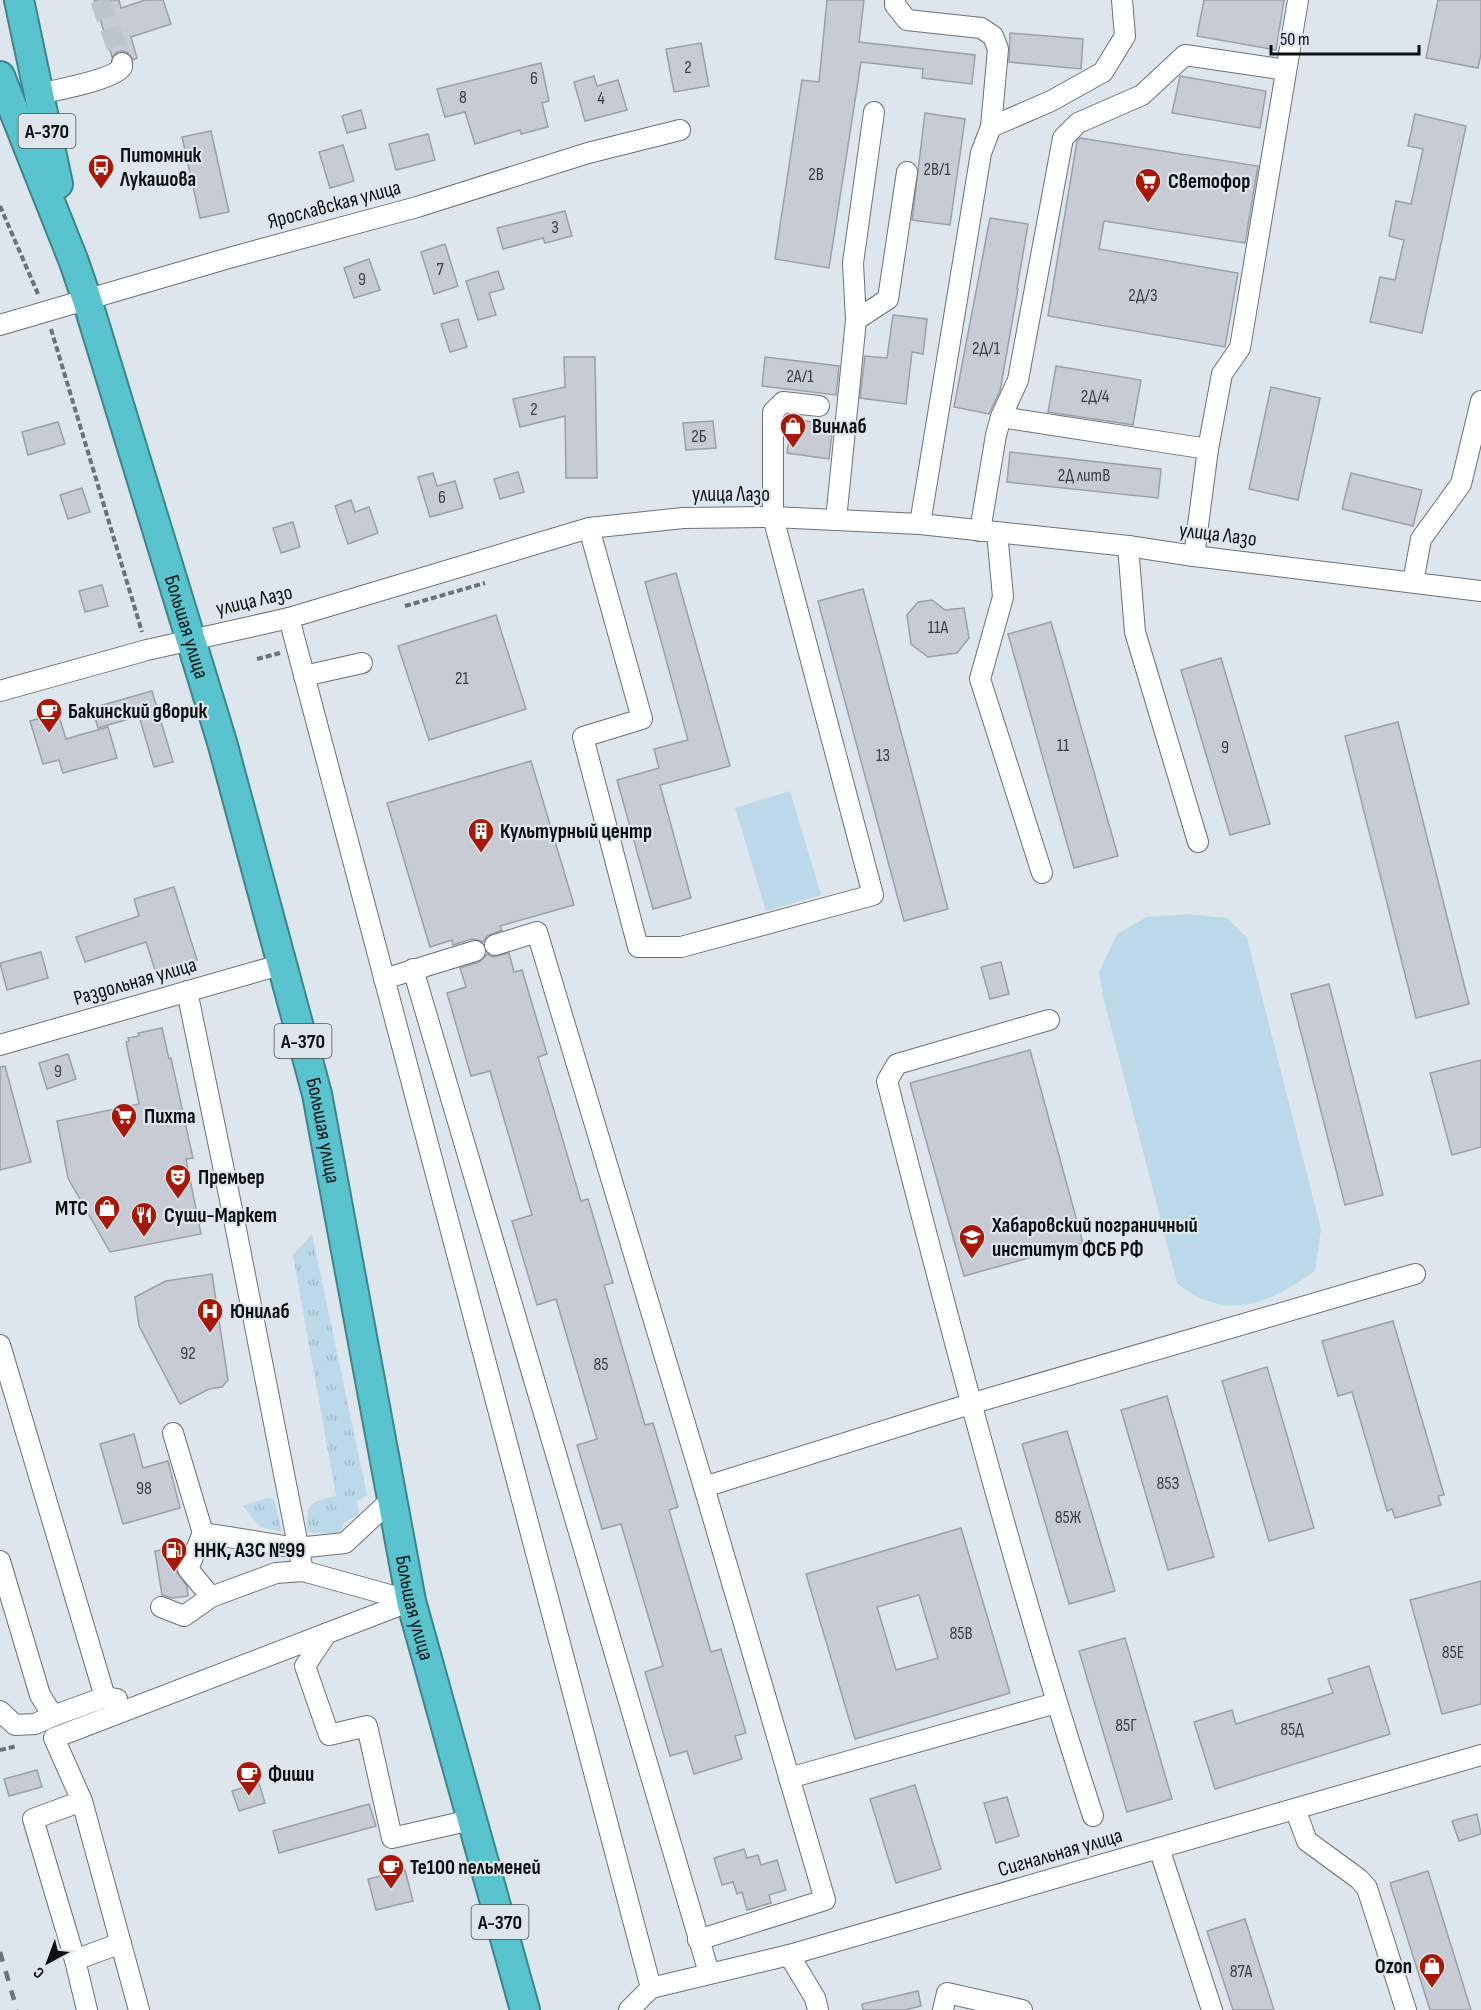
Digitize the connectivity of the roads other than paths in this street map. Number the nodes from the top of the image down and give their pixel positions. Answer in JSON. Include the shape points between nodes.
{"nodes":[{"id":1,"x":20,"y":0,"type":"edge"},
{"id":2,"x":895,"y":0,"type":"edge"},
{"id":3,"x":1122,"y":0,"type":"edge"},
{"id":4,"x":1298,"y":0,"type":"edge"},
{"id":5,"x":122,"y":63,"type":"dead end"},
{"id":6,"x":1286,"y":70,"type":"junction"},
{"id":7,"x":0,"y":76,"type":"edge"},
{"id":8,"x":39,"y":94,"type":"junction"},
{"id":9,"x":874,"y":112,"type":"dead end"},
{"id":10,"x":990,"y":127,"type":"junction"},
{"id":11,"x":680,"y":130,"type":"dead end"},
{"id":12,"x":907,"y":172,"type":"dead end"},
{"id":13,"x":74,"y":262,"type":"junction"},
{"id":14,"x":87,"y":300,"type":"junction"},
{"id":15,"x":1,"y":320,"type":"edge"},
{"id":16,"x":856,"y":320,"type":"junction"},
{"id":17,"x":1481,"y":401,"type":"edge"},
{"id":18,"x":819,"y":406,"type":"dead end"},
{"id":19,"x":1001,"y":417,"type":"junction"},
{"id":20,"x":1208,"y":449,"type":"junction"},
{"id":21,"x":773,"y":517,"type":"junction"},
{"id":22,"x":836,"y":520,"type":"junction"},
{"id":23,"x":920,"y":524,"type":"junction"},
{"id":24,"x":589,"y":528,"type":"junction"},
{"id":25,"x":988,"y":532,"type":"junction"},
{"id":26,"x":1128,"y":546,"type":"junction"},
{"id":27,"x":1194,"y":556,"type":"junction"},
{"id":28,"x":1413,"y":582,"type":"junction"},
{"id":29,"x":1481,"y":591,"type":"edge"},
{"id":30,"x":289,"y":618,"type":"junction"},
{"id":31,"x":192,"y":639,"type":"junction"},
{"id":32,"x":362,"y":663,"type":"dead end"},
{"id":33,"x":304,"y":676,"type":"junction"},
{"id":34,"x":0,"y":691,"type":"edge"},
{"id":35,"x":1198,"y":842,"type":"dead end"},
{"id":36,"x":1042,"y":873,"type":"dead end"},
{"id":37,"x":495,"y":945,"type":"dead end"},
{"id":38,"x":475,"y":951,"type":"dead end"},
{"id":39,"x":283,"y":964,"type":"junction"},
{"id":40,"x":413,"y":969,"type":"junction"},
{"id":41,"x":384,"y":979,"type":"junction"},
{"id":42,"x":187,"y":991,"type":"junction"},
{"id":43,"x":1049,"y":1020,"type":"dead end"},
{"id":44,"x":0,"y":1045,"type":"edge"},
{"id":45,"x":1415,"y":1274,"type":"dead end"},
{"id":46,"x":0,"y":1345,"type":"edge"},
{"id":47,"x":970,"y":1404,"type":"junction"},
{"id":48,"x":173,"y":1433,"type":"dead end"},
{"id":49,"x":704,"y":1487,"type":"junction"},
{"id":50,"x":392,"y":1499,"type":"junction"},
{"id":51,"x":202,"y":1533,"type":"junction"},
{"id":52,"x":297,"y":1548,"type":"junction"},
{"id":53,"x":0,"y":1562,"type":"edge"},
{"id":54,"x":303,"y":1571,"type":"junction"},
{"id":55,"x":211,"y":1598,"type":"junction"},
{"id":56,"x":411,"y":1601,"type":"junction"},
{"id":57,"x":161,"y":1607,"type":"dead end"},
{"id":58,"x":327,"y":1633,"type":"junction"},
{"id":59,"x":105,"y":1697,"type":"junction"},
{"id":60,"x":141,"y":1704,"type":"junction"},
{"id":61,"x":1056,"y":1704,"type":"junction"},
{"id":62,"x":0,"y":1712,"type":"edge"},
{"id":63,"x":53,"y":1716,"type":"junction"},
{"id":64,"x":1481,"y":1755,"type":"edge"},
{"id":65,"x":789,"y":1778,"type":"junction"},
{"id":66,"x":82,"y":1801,"type":"junction"},
{"id":67,"x":1295,"y":1809,"type":"junction"},
{"id":68,"x":1093,"y":1816,"type":"dead end"},
{"id":69,"x":471,"y":1820,"type":"junction"},
{"id":70,"x":1159,"y":1848,"type":"junction"},
{"id":71,"x":698,"y":1941,"type":"junction"},
{"id":72,"x":121,"y":1943,"type":"junction"},
{"id":73,"x":789,"y":1955,"type":"junction"},
{"id":74,"x":75,"y":1960,"type":"junction"},
{"id":75,"x":709,"y":1973,"type":"junction"},
{"id":76,"x":651,"y":1988,"type":"junction"},
{"id":77,"x":87,"y":2010,"type":"edge"},
{"id":78,"x":139,"y":2010,"type":"edge"},
{"id":79,"x":525,"y":2010,"type":"edge"},
{"id":80,"x":629,"y":2010,"type":"edge"},
{"id":81,"x":818,"y":2010,"type":"edge"},
{"id":82,"x":943,"y":2010,"type":"edge"},
{"id":83,"x":1022,"y":2010,"type":"edge"},
{"id":84,"x":1212,"y":2010,"type":"edge"},
{"id":85,"x":1406,"y":2010,"type":"edge"}],
"edges":[{"from":1,"to":8,"type":"highway","name":"Большая улица","number":"А-370"},
{"from":2,"to":10,"type":"street","via":[[907,21],[981,28],[993,36],[998,49]]},
{"from":3,"to":10,"type":"street","via":[[1125,36],[1103,72],[1052,101]]},
{"from":4,"to":6,"type":"street"},
{"from":5,"to":8,"type":"street","via":[[119,72],[106,77]]},
{"from":6,"to":19,"type":"street","via":[[1185,55],[1142,95],[1078,123],[1063,138],[1018,380]]},
{"from":6,"to":20,"type":"street","via":[[1240,348],[1222,374]]},
{"from":7,"to":13,"type":"highway","name":"Большая улица","number":"А-370"},
{"from":8,"to":13,"type":"highway","name":"Большая улица","number":"А-370"},
{"from":9,"to":16,"type":"street","via":[[853,263]]},
{"from":10,"to":23,"type":"street","via":[[981,153]]},
{"from":11,"to":14,"type":"street","name":"Ярославская улица","via":[[588,153],[417,207]]},
{"from":12,"to":16,"type":"street","via":[[888,299]]},
{"from":13,"to":14,"type":"highway","name":"Большая улица","number":"А-370"},
{"from":14,"to":15,"type":"street","name":"Ярославская улица"},
{"from":14,"to":31,"type":"highway","name":"Большая улица","number":"А-370"},
{"from":16,"to":22,"type":"street"},
{"from":17,"to":28,"type":"street","via":[[1461,484],[1421,539]]},
{"from":18,"to":21,"type":"street","via":[[783,402],[773,412]]},
{"from":19,"to":20,"type":"street"},
{"from":19,"to":25,"type":"street"},
{"from":20,"to":27,"type":"street"},
{"from":21,"to":22,"type":"street","name":"улица Лазо"},
{"from":21,"to":24,"type":"street","name":"улица Лазо","via":[[683,518]]},
{"from":21,"to":24,"type":"street","via":[[873,895],[681,947],[638,947],[583,738],[642,719]]},
{"from":22,"to":23,"type":"street","name":"улица Лазо"},
{"from":23,"to":25,"type":"street","name":"улица Лазо"},
{"from":24,"to":30,"type":"street","name":"улица Лазо"},
{"from":25,"to":26,"type":"street","name":"улица Лазо"},
{"from":25,"to":36,"type":"street","via":[[1003,597],[980,679]]},
{"from":26,"to":27,"type":"street","name":"улица Лазо"},
{"from":26,"to":35,"type":"street","via":[[1135,632]]},
{"from":27,"to":28,"type":"street","name":"улица Лазо"},
{"from":28,"to":29,"type":"street","name":"улица Лазо"},
{"from":30,"to":31,"type":"street","name":"улица Лазо"},
{"from":30,"to":33,"type":"street"},
{"from":31,"to":34,"type":"street","name":"улица Лазо"},
{"from":31,"to":39,"type":"highway","name":"Большая улица","number":"А-370"},
{"from":32,"to":33,"type":"street"},
{"from":33,"to":41,"type":"street"},
{"from":37,"to":49,"type":"street","via":[[537,932]]},
{"from":38,"to":40,"type":"street"},
{"from":39,"to":42,"type":"street","name":"Раздольная улица"},
{"from":39,"to":50,"type":"highway","name":"Большая улица","number":"А-370","via":[[317,1094]]},
{"from":40,"to":41,"type":"street"},
{"from":40,"to":71,"type":"street"},
{"from":41,"to":76,"type":"street"},
{"from":42,"to":44,"type":"street","name":"Раздольная улица"},
{"from":42,"to":52,"type":"street"},
{"from":43,"to":47,"type":"street","via":[[897,1064],[887,1081]]},
{"from":45,"to":47,"type":"street"},
{"from":46,"to":59,"type":"street"},
{"from":47,"to":49,"type":"street"},
{"from":47,"to":61,"type":"street"},
{"from":48,"to":51,"type":"street"},
{"from":49,"to":65,"type":"street"},
{"from":50,"to":52,"type":"street","via":[[345,1543]]},
{"from":50,"to":56,"type":"highway","name":"Большая улица","number":"А-370"},
{"from":51,"to":52,"type":"street"},
{"from":51,"to":55,"type":"street","via":[[188,1569]]},
{"from":52,"to":54,"type":"street"},
{"from":53,"to":63,"type":"street","via":[[40,1695]]},
{"from":54,"to":55,"type":"street","via":[[276,1573]]},
{"from":54,"to":56,"type":"street"},
{"from":55,"to":57,"type":"street","via":[[184,1616]]},
{"from":56,"to":58,"type":"street"},
{"from":56,"to":69,"type":"highway","name":"Большая улица","number":"А-370"},
{"from":58,"to":60,"type":"street"},
{"from":58,"to":69,"type":"street","via":[[305,1666],[329,1735],[367,1726],[392,1838]]},
{"from":59,"to":60,"type":"street"},
{"from":59,"to":63,"type":"street"},
{"from":60,"to":66,"type":"street","via":[[54,1737]]},
{"from":61,"to":65,"type":"street"},
{"from":61,"to":68,"type":"street"},
{"from":62,"to":63,"type":"street","via":[[15,1725],[35,1724]]},
{"from":64,"to":67,"type":"street","name":"Сигнальная улица"},
{"from":65,"to":71,"type":"street","via":[[825,1900]]},
{"from":66,"to":72,"type":"street"},
{"from":66,"to":74,"type":"street","via":[[33,1819]]},
{"from":67,"to":70,"type":"street","name":"Сигнальная улица"},
{"from":67,"to":85,"type":"street","via":[[1307,1841],[1367,1888]]},
{"from":69,"to":79,"type":"highway","name":"Большая улица","number":"А-370"},
{"from":70,"to":73,"type":"street","name":"Сигнальная улица"},
{"from":70,"to":84,"type":"street"},
{"from":71,"to":75,"type":"street"},
{"from":72,"to":74,"type":"street"},
{"from":72,"to":78,"type":"street"},
{"from":73,"to":75,"type":"street","name":"Сигнальная улица"},
{"from":73,"to":81,"type":"street"},
{"from":74,"to":77,"type":"street"},
{"from":75,"to":76,"type":"street","name":"Сигнальная улица"},
{"from":76,"to":80,"type":"street"},
{"from":82,"to":83,"type":"street","via":[[947,1993]]}]}
